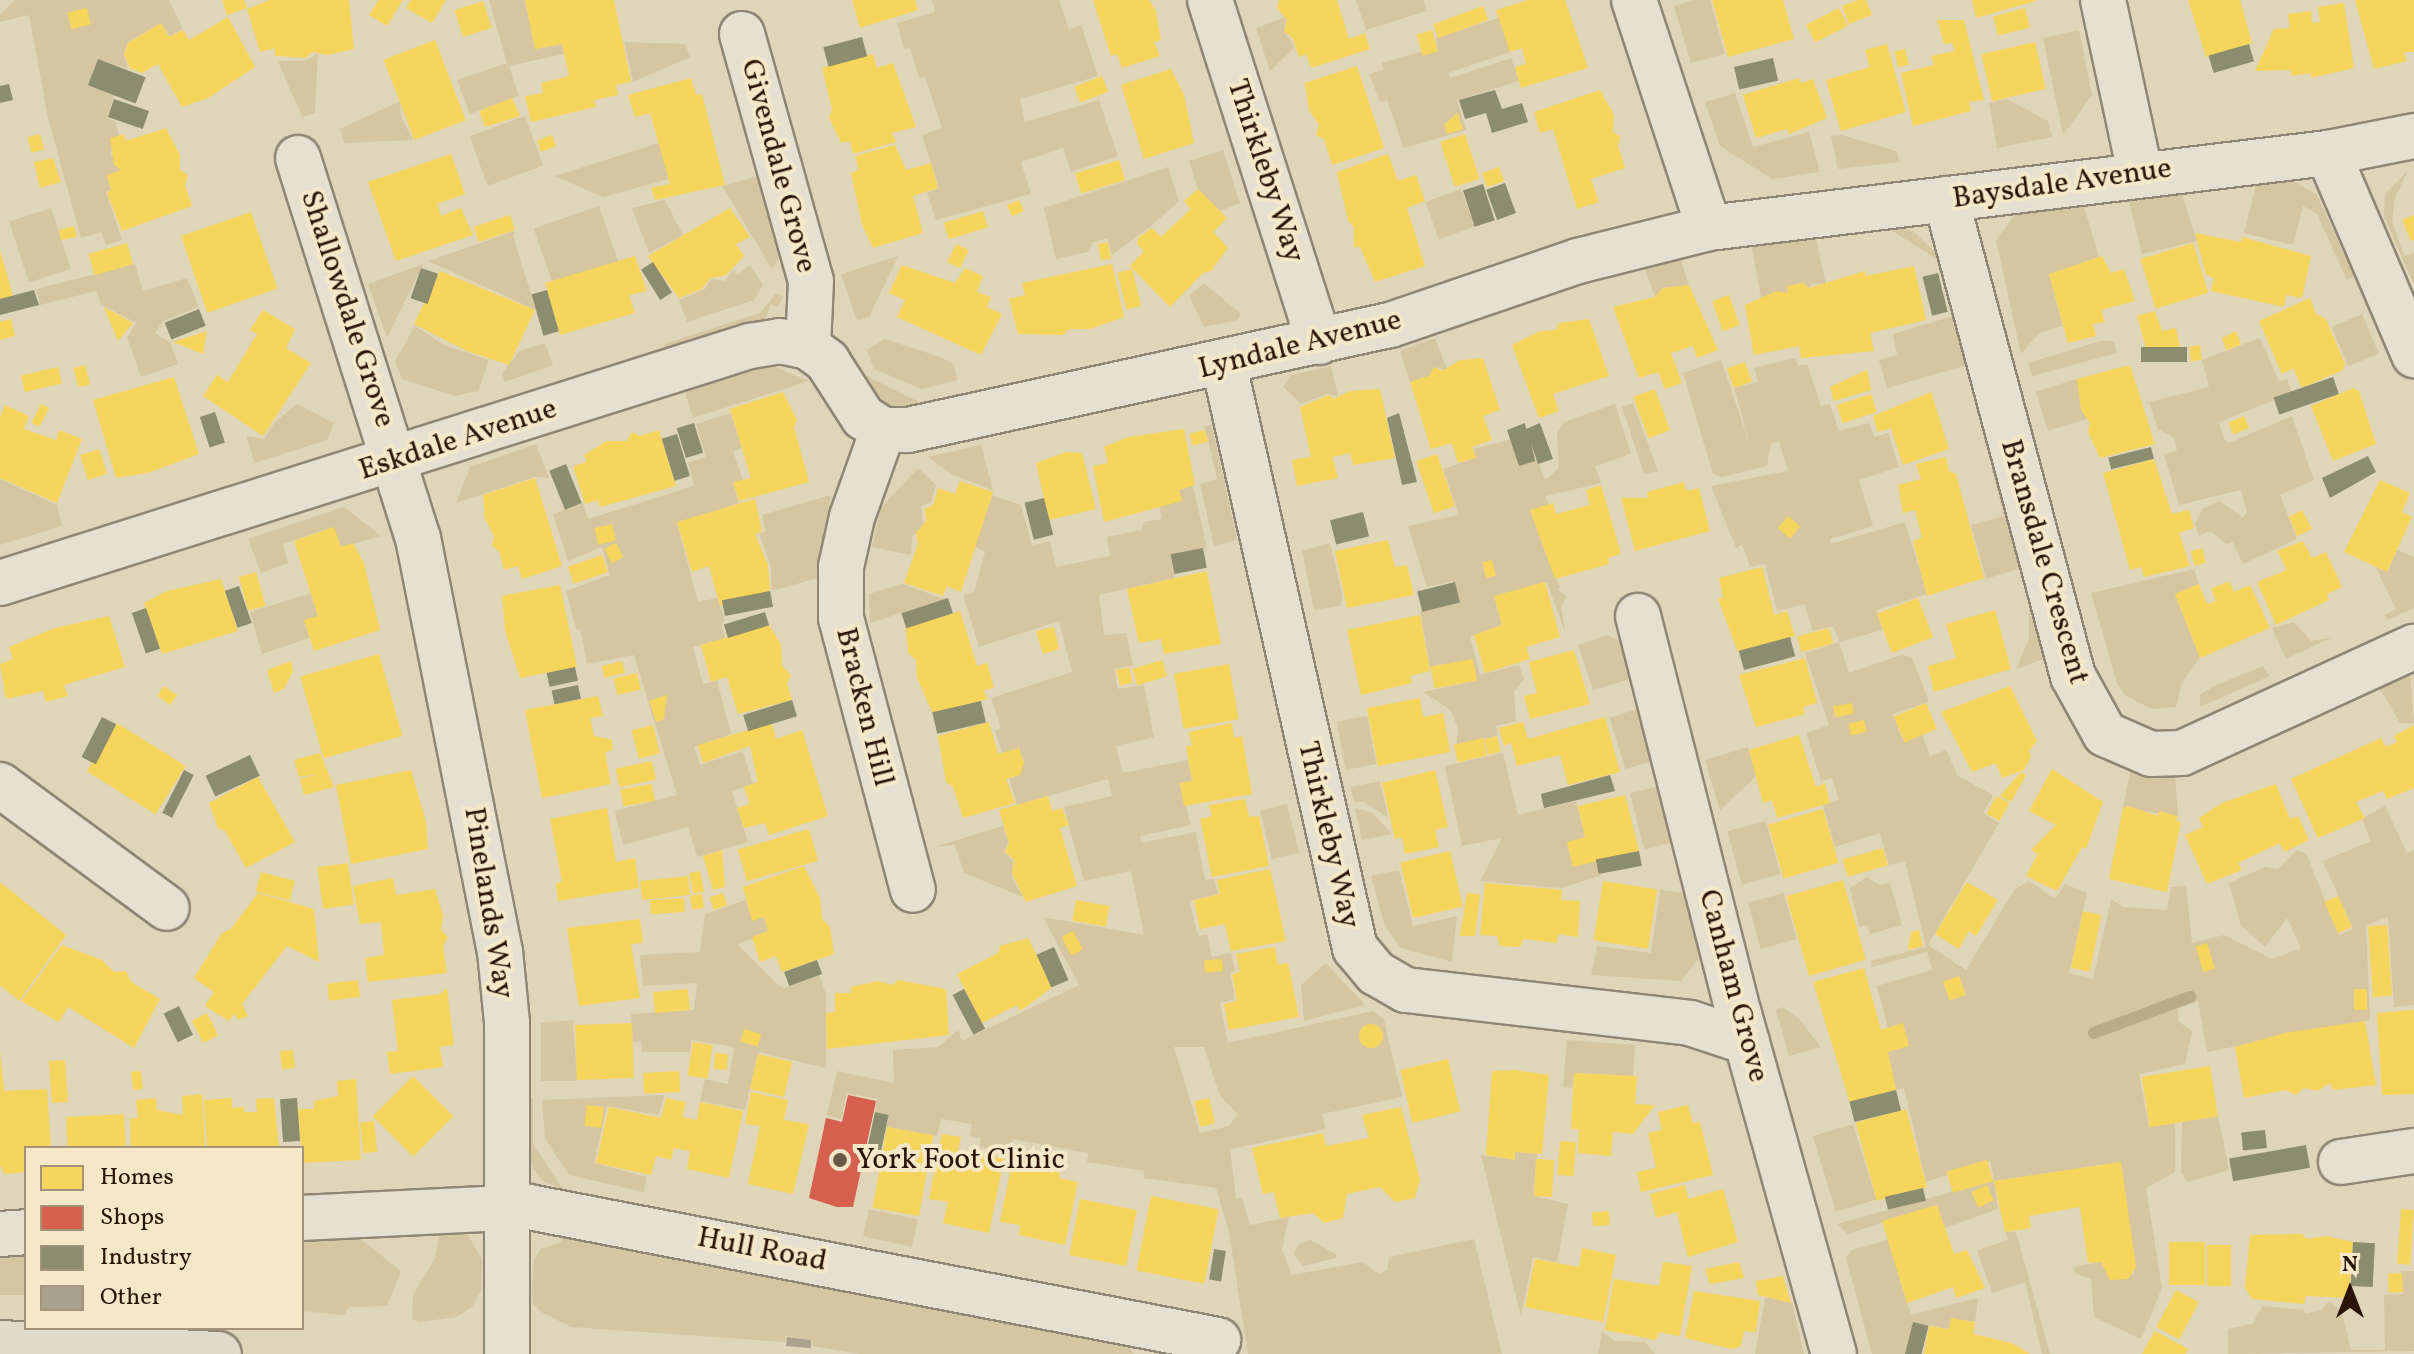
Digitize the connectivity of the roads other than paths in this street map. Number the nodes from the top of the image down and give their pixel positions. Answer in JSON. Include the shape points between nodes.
{"nodes":[{"id":1,"x":1210,"y":0,"type":"edge"},
{"id":2,"x":1634,"y":0,"type":"edge"},
{"id":3,"x":2103,"y":0,"type":"edge"},
{"id":4,"x":742,"y":34,"type":"dead end"},
{"id":5,"x":2414,"y":136,"type":"edge"},
{"id":6,"x":2328,"y":153,"type":"junction"},
{"id":7,"x":298,"y":158,"type":"dead end"},
{"id":8,"x":2140,"y":172,"type":"junction"},
{"id":9,"x":1946,"y":199,"type":"junction"},
{"id":10,"x":1709,"y":228,"type":"junction"},
{"id":11,"x":1319,"y":342,"type":"junction"},
{"id":12,"x":808,"y":347,"type":"junction"},
{"id":13,"x":2414,"y":355,"type":"edge"},
{"id":14,"x":1224,"y":365,"type":"junction"},
{"id":15,"x":883,"y":430,"type":"junction"},
{"id":16,"x":397,"y":459,"type":"junction"},
{"id":17,"x":0,"y":583,"type":"edge"},
{"id":18,"x":1638,"y":616,"type":"dead end"},
{"id":19,"x":2414,"y":647,"type":"edge"},
{"id":20,"x":0,"y":785,"type":"edge"},
{"id":21,"x":913,"y":890,"type":"dead end"},
{"id":22,"x":166,"y":910,"type":"dead end"},
{"id":23,"x":1747,"y":1042,"type":"junction"},
{"id":24,"x":2414,"y":1151,"type":"edge"},
{"id":25,"x":2341,"y":1162,"type":"dead end"},
{"id":26,"x":509,"y":1208,"type":"junction"},
{"id":27,"x":304,"y":1218,"type":"edge"},
{"id":28,"x":24,"y":1232,"type":"edge"},
{"id":29,"x":0,"y":1234,"type":"edge"},
{"id":30,"x":1218,"y":1340,"type":"dead end"},
{"id":31,"x":0,"y":1343,"type":"edge"},
{"id":32,"x":219,"y":1354,"type":"edge"},
{"id":33,"x":507,"y":1354,"type":"edge"},
{"id":34,"x":1834,"y":1354,"type":"edge"}],
"edges":[{"from":1,"to":11,"type":"street","name":"Thirkleby Way"},
{"from":2,"to":10,"type":"street"},
{"from":3,"to":8,"type":"street"},
{"from":4,"to":12,"type":"street","name":"Givendale Grove","via":[[811,281]]},
{"from":5,"to":6,"type":"street","name":"Baysdale Avenue"},
{"from":6,"to":8,"type":"street","name":"Baysdale Avenue"},
{"from":6,"to":13,"type":"street"},
{"from":7,"to":16,"type":"street","name":"Shallowdale Grove"},
{"from":8,"to":9,"type":"street","name":"Baysdale Avenue"},
{"from":9,"to":10,"type":"street","name":"Baysdale Avenue"},
{"from":9,"to":19,"type":"street","name":"Bransdale Crescent","via":[[2073,676],[2105,734],[2151,754],[2182,753]]},
{"from":10,"to":11,"type":"street","name":"Lyndale Avenue","via":[[1578,261],[1390,325]]},
{"from":11,"to":14,"type":"street","name":"Lyndale Avenue"},
{"from":12,"to":15,"type":"street","via":[[827,361],[863,417]]},
{"from":12,"to":16,"type":"street","name":"Eskdale Avenue","via":[[780,341],[750,346]]},
{"from":14,"to":15,"type":"street","name":"Lyndale Avenue","via":[[908,430]]},
{"from":14,"to":23,"type":"street","name":"Thirkleby Way","via":[[1355,948],[1376,973],[1406,990],[1690,1023]]},
{"from":15,"to":21,"type":"street","name":"Bracken Hill","via":[[852,517],[841,567],[841,618]]},
{"from":16,"to":17,"type":"street","name":"Eskdale Avenue"},
{"from":16,"to":26,"type":"street","name":"Pinelands Way","via":[[437,621],[500,951],[507,1023]]},
{"from":18,"to":23,"type":"street","name":"Canham Grove"},
{"from":20,"to":22,"type":"street"},
{"from":23,"to":34,"type":"street","name":"Canham Grove"},
{"from":24,"to":25,"type":"street"},
{"from":26,"to":27,"type":"street","name":"Hull Road"},
{"from":26,"to":30,"type":"street","name":"Hull Road","via":[[649,1228]]},
{"from":26,"to":33,"type":"street","name":"Pinelands Way"},
{"from":28,"to":29,"type":"street"},
{"from":31,"to":32,"type":"main road"}]}
